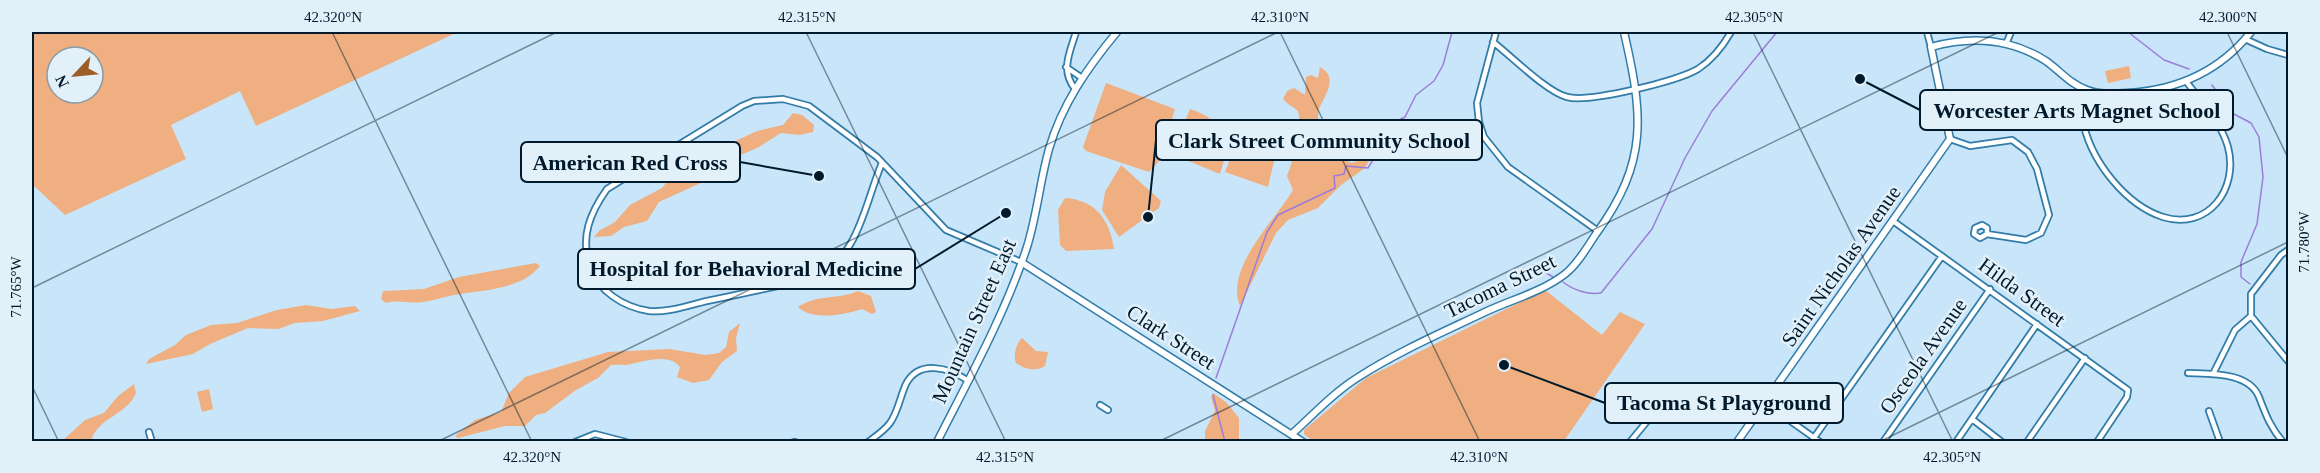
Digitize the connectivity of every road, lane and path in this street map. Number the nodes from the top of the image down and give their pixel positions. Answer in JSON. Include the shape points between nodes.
{"nodes":[{"id":1,"x":1076,"y":32,"type":"edge"},
{"id":2,"x":1117,"y":32,"type":"edge"},
{"id":3,"x":1496,"y":32,"type":"edge"},
{"id":4,"x":1624,"y":32,"type":"edge"},
{"id":5,"x":1731,"y":32,"type":"edge"},
{"id":6,"x":1927,"y":32,"type":"edge"},
{"id":7,"x":2011,"y":32,"type":"edge"},
{"id":8,"x":2251,"y":32,"type":"edge"},
{"id":9,"x":2246,"y":39,"type":"junction"},
{"id":10,"x":1493,"y":42,"type":"junction"},
{"id":11,"x":2006,"y":44,"type":"junction"},
{"id":12,"x":1931,"y":47,"type":"junction"},
{"id":13,"x":2289,"y":55,"type":"edge"},
{"id":14,"x":1066,"y":67,"type":"junction"},
{"id":15,"x":1082,"y":78,"type":"junction"},
{"id":16,"x":2186,"y":81,"type":"junction"},
{"id":17,"x":1075,"y":89,"type":"junction"},
{"id":18,"x":1637,"y":89,"type":"junction"},
{"id":19,"x":2084,"y":89,"type":"junction"},
{"id":20,"x":2147,"y":114,"type":"dead end"},
{"id":21,"x":2083,"y":115,"type":"junction"},
{"id":22,"x":1950,"y":139,"type":"junction"},
{"id":23,"x":882,"y":162,"type":"junction"},
{"id":24,"x":1893,"y":221,"type":"junction"},
{"id":25,"x":1598,"y":231,"type":"junction"},
{"id":26,"x":1987,"y":234,"type":"dead end"},
{"id":27,"x":2289,"y":250,"type":"edge"},
{"id":28,"x":1942,"y":256,"type":"junction"},
{"id":29,"x":1021,"y":262,"type":"junction"},
{"id":30,"x":1990,"y":289,"type":"junction"},
{"id":31,"x":2252,"y":316,"type":"junction"},
{"id":32,"x":2037,"y":324,"type":"junction"},
{"id":33,"x":2085,"y":358,"type":"junction"},
{"id":34,"x":2289,"y":361,"type":"edge"},
{"id":35,"x":2188,"y":373,"type":"dead end"},
{"id":36,"x":2213,"y":374,"type":"junction"},
{"id":37,"x":967,"y":380,"type":"junction"},
{"id":38,"x":1667,"y":397,"type":"dead end"},
{"id":39,"x":1765,"y":403,"type":"junction"},
{"id":40,"x":1100,"y":405,"type":"dead end"},
{"id":41,"x":1108,"y":410,"type":"dead end"},
{"id":42,"x":2209,"y":411,"type":"dead end"},
{"id":43,"x":1972,"y":419,"type":"junction"},
{"id":44,"x":149,"y":432,"type":"dead end"},
{"id":45,"x":1292,"y":434,"type":"junction"},
{"id":46,"x":611,"y":439,"type":"edge"},
{"id":47,"x":1813,"y":439,"type":"edge"},
{"id":48,"x":2100,"y":440,"type":"edge"},
{"id":49,"x":153,"y":441,"type":"edge"},
{"id":50,"x":575,"y":441,"type":"edge"},
{"id":51,"x":626,"y":441,"type":"edge"},
{"id":52,"x":868,"y":441,"type":"edge"},
{"id":53,"x":937,"y":441,"type":"edge"},
{"id":54,"x":1303,"y":441,"type":"edge"},
{"id":55,"x":1630,"y":441,"type":"edge"},
{"id":56,"x":1737,"y":441,"type":"edge"},
{"id":57,"x":1820,"y":441,"type":"edge"},
{"id":58,"x":1883,"y":441,"type":"edge"},
{"id":59,"x":1956,"y":441,"type":"edge"},
{"id":60,"x":2002,"y":441,"type":"edge"},
{"id":61,"x":2027,"y":441,"type":"edge"},
{"id":62,"x":2220,"y":441,"type":"edge"},
{"id":63,"x":2283,"y":441,"type":"edge"}],
"edges":[{"from":1,"to":14,"type":"street"},
{"from":2,"to":15,"type":"street","name":"Mountain Street East"},
{"from":3,"to":10,"type":"street"},
{"from":4,"to":18,"type":"street","name":"Tacoma Street"},
{"from":5,"to":18,"type":"street","via":[[1698,69]]},
{"from":6,"to":12,"type":"street"},
{"from":7,"to":11,"type":"street"},
{"from":8,"to":9,"type":"street"},
{"from":9,"to":13,"type":"street"},
{"from":9,"to":16,"type":"street","via":[[2219,63]]},
{"from":10,"to":18,"type":"street","via":[[1564,96],[1582,98]]},
{"from":10,"to":25,"type":"street","via":[[1477,103],[1488,145],[1508,167]]},
{"from":11,"to":12,"type":"street","via":[[1971,40]]},
{"from":11,"to":19,"type":"street","via":[[2038,57]]},
{"from":12,"to":22,"type":"street"},
{"from":14,"to":15,"type":"street"},
{"from":14,"to":17,"type":"street","via":[[1066,76]]},
{"from":15,"to":17,"type":"street","name":"Mountain Street East"},
{"from":16,"to":19,"type":"street","via":[[2139,93],[2101,94]]},
{"from":16,"to":21,"type":"street","via":[[2221,129],[2230,157],[2227,191],[2216,205],[2197,217],[2180,220],[2162,216],[2130,197],[2095,153]]},
{"from":17,"to":29,"type":"street","name":"Mountain Street East","via":[[1049,148]]},
{"from":18,"to":25,"type":"street","name":"Tacoma Street","via":[[1638,134],[1631,171]]},
{"from":19,"to":21,"type":"street"},
{"from":20,"to":21,"type":"street"},
{"from":22,"to":24,"type":"street","name":"Saint Nicholas Avenue"},
{"from":22,"to":26,"type":"street","via":[[1970,146],[2012,140],[2028,152],[2037,169],[2049,215],[2042,233],[2026,240]]},
{"from":23,"to":23,"type":"street","via":[[849,250],[828,271],[811,279],[650,311],[610,295],[589,265],[587,227],[594,207],[607,189],[754,101],[783,99],[809,106]]},
{"from":23,"to":29,"type":"street","via":[[945,230]]},
{"from":24,"to":28,"type":"street","name":"Hilda Street"},
{"from":24,"to":39,"type":"street","name":"Saint Nicholas Avenue"},
{"from":25,"to":45,"type":"street","name":"Tacoma Street","via":[[1561,277],[1376,366],[1343,388]]},
{"from":27,"to":31,"type":"street","via":[[2251,294]]},
{"from":28,"to":30,"type":"street","name":"Hilda Street"},
{"from":28,"to":47,"type":"street"},
{"from":29,"to":37,"type":"street","name":"Mountain Street East"},
{"from":29,"to":45,"type":"street","name":"Clark Street"},
{"from":30,"to":32,"type":"street","name":"Hilda Street"},
{"from":30,"to":58,"type":"street","name":"Osceola Avenue"},
{"from":31,"to":34,"type":"street"},
{"from":31,"to":36,"type":"street","via":[[2235,330]]},
{"from":32,"to":33,"type":"street","name":"Hilda Street"},
{"from":32,"to":43,"type":"street"},
{"from":33,"to":48,"type":"street","name":"Hilda Street","via":[[2128,393]]},
{"from":33,"to":61,"type":"street"},
{"from":35,"to":36,"type":"street"},
{"from":36,"to":63,"type":"street","via":[[2243,380],[2258,395],[2270,427]]},
{"from":37,"to":52,"type":"street","via":[[939,367],[917,373],[907,382],[890,423]]},
{"from":37,"to":53,"type":"street","name":"Mountain Street East"},
{"from":38,"to":55,"type":"street"},
{"from":39,"to":47,"type":"street"},
{"from":39,"to":56,"type":"street","name":"Saint Nicholas Avenue"},
{"from":40,"to":41,"type":"street"},
{"from":42,"to":62,"type":"street"},
{"from":43,"to":59,"type":"street"},
{"from":43,"to":60,"type":"street"},
{"from":44,"to":49,"type":"street"},
{"from":45,"to":54,"type":"street","name":"Clark Street"},
{"from":46,"to":50,"type":"street","via":[[595,434]]},
{"from":46,"to":51,"type":"street"},
{"from":47,"to":57,"type":"street"}]}
